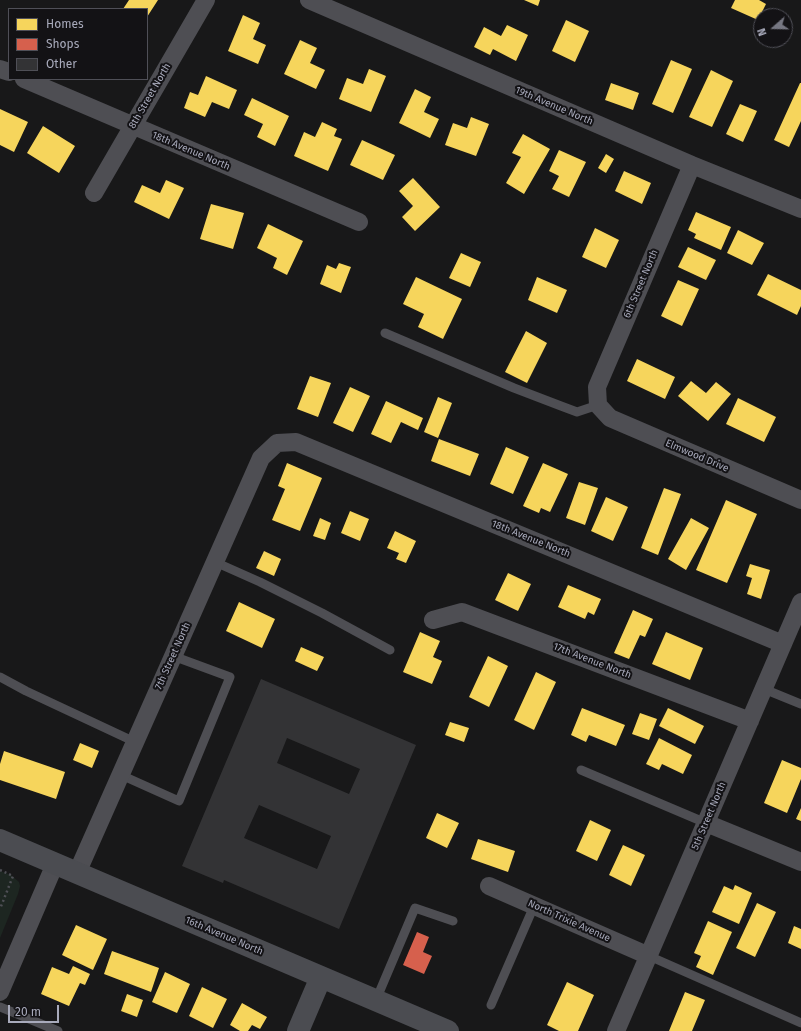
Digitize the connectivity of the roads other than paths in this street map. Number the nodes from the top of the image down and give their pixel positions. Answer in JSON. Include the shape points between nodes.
{"nodes":[{"id":1,"x":206,"y":0,"type":"edge"},
{"id":2,"x":309,"y":0,"type":"edge"},
{"id":3,"x":26,"y":80,"type":"edge"},
{"id":4,"x":133,"y":126,"type":"junction"},
{"id":5,"x":692,"y":165,"type":"junction"},
{"id":6,"x":94,"y":193,"type":"dead end"},
{"id":7,"x":801,"y":209,"type":"edge"},
{"id":8,"x":359,"y":222,"type":"dead end"},
{"id":9,"x":385,"y":332,"type":"dead end"},
{"id":10,"x":598,"y":405,"type":"junction"},
{"id":11,"x":277,"y":443,"type":"joint"},
{"id":12,"x":801,"y":500,"type":"edge"},
{"id":13,"x":215,"y":562,"type":"junction"},
{"id":14,"x":801,"y":602,"type":"edge"},
{"id":15,"x":433,"y":620,"type":"dead end"},
{"id":16,"x":783,"y":644,"type":"junction"},
{"id":17,"x":390,"y":650,"type":"dead end"},
{"id":18,"x":173,"y":656,"type":"junction"},
{"id":19,"x":0,"y":677,"type":"edge"},
{"id":20,"x":764,"y":688,"type":"junction"},
{"id":21,"x":801,"y":704,"type":"edge"},
{"id":22,"x":750,"y":721,"type":"junction"},
{"id":23,"x":135,"y":742,"type":"junction"},
{"id":24,"x":581,"y":770,"type":"dead end"},
{"id":25,"x":121,"y":775,"type":"junction"},
{"id":26,"x":706,"y":823,"type":"junction"},
{"id":27,"x":0,"y":840,"type":"edge"},
{"id":28,"x":801,"y":862,"type":"edge"},
{"id":29,"x":55,"y":864,"type":"junction"},
{"id":30,"x":77,"y":873,"type":"junction"},
{"id":31,"x":489,"y":886,"type":"dead end"},
{"id":32,"x":534,"y":906,"type":"junction"},
{"id":33,"x":453,"y":921,"type":"dead end"},
{"id":34,"x":649,"y":956,"type":"junction"},
{"id":35,"x":321,"y":977,"type":"junction"},
{"id":36,"x":0,"y":992,"type":"edge"},
{"id":37,"x":376,"y":1000,"type":"junction"},
{"id":38,"x":491,"y":1005,"type":"dead end"},
{"id":39,"x":0,"y":1007,"type":"edge"},
{"id":40,"x":801,"y":1023,"type":"edge"},
{"id":41,"x":58,"y":1031,"type":"edge"},
{"id":42,"x":298,"y":1031,"type":"edge"},
{"id":43,"x":448,"y":1031,"type":"edge"},
{"id":44,"x":616,"y":1031,"type":"edge"}],
"edges":[{"from":1,"to":4,"type":"street","name":"8th Street North"},
{"from":2,"to":5,"type":"street","name":"19th Avenue North"},
{"from":3,"to":4,"type":"street","name":"18th Avenue North"},
{"from":4,"to":6,"type":"street","name":"8th Street North"},
{"from":4,"to":8,"type":"street","name":"18th Avenue North"},
{"from":5,"to":7,"type":"street","name":"19th Avenue North"},
{"from":5,"to":10,"type":"street","name":"6th Street North","via":[[597,387]]},
{"from":9,"to":10,"type":"lane","via":[[514,388],[577,412]]},
{"from":10,"to":12,"type":"street","name":"Elmwood Drive","via":[[610,418]]},
{"from":11,"to":13,"type":"street","name":"7th Street North","via":[[261,458]]},
{"from":11,"to":16,"type":"street","name":"18th Avenue North","via":[[296,442]]},
{"from":13,"to":17,"type":"lane","via":[[322,613]]},
{"from":13,"to":18,"type":"street","name":"7th Street North"},
{"from":14,"to":16,"type":"street","name":"5th Street North"},
{"from":15,"to":22,"type":"street","name":"17th Avenue North","via":[[462,612]]},
{"from":16,"to":20,"type":"street","name":"5th Street North"},
{"from":18,"to":23,"type":"street","name":"7th Street North"},
{"from":18,"to":25,"type":"lane","via":[[230,677],[179,801]]},
{"from":19,"to":23,"type":"lane"},
{"from":20,"to":21,"type":"lane"},
{"from":20,"to":22,"type":"street","name":"5th Street North"},
{"from":22,"to":26,"type":"street","name":"5th Street North"},
{"from":23,"to":25,"type":"street","name":"7th Street North"},
{"from":24,"to":26,"type":"lane"},
{"from":25,"to":30,"type":"street","name":"7th Street North"},
{"from":26,"to":28,"type":"street"},
{"from":26,"to":34,"type":"street","name":"5th Street North"},
{"from":27,"to":29,"type":"main road","name":"16th Avenue North"},
{"from":29,"to":30,"type":"main road","name":"16th Avenue North"},
{"from":29,"to":36,"type":"street"},
{"from":30,"to":35,"type":"main road","name":"16th Avenue North"},
{"from":31,"to":32,"type":"street","name":"North Trixie Avenue"},
{"from":32,"to":34,"type":"street","name":"North Trixie Avenue"},
{"from":32,"to":38,"type":"lane"},
{"from":33,"to":37,"type":"lane","via":[[415,908]]},
{"from":34,"to":40,"type":"lane"},
{"from":34,"to":44,"type":"street","name":"5th Street North"},
{"from":35,"to":37,"type":"main road","name":"16th Avenue North"},
{"from":35,"to":42,"type":"main road"},
{"from":37,"to":43,"type":"main road","name":"16th Avenue North"},
{"from":39,"to":41,"type":"lane"}]}
